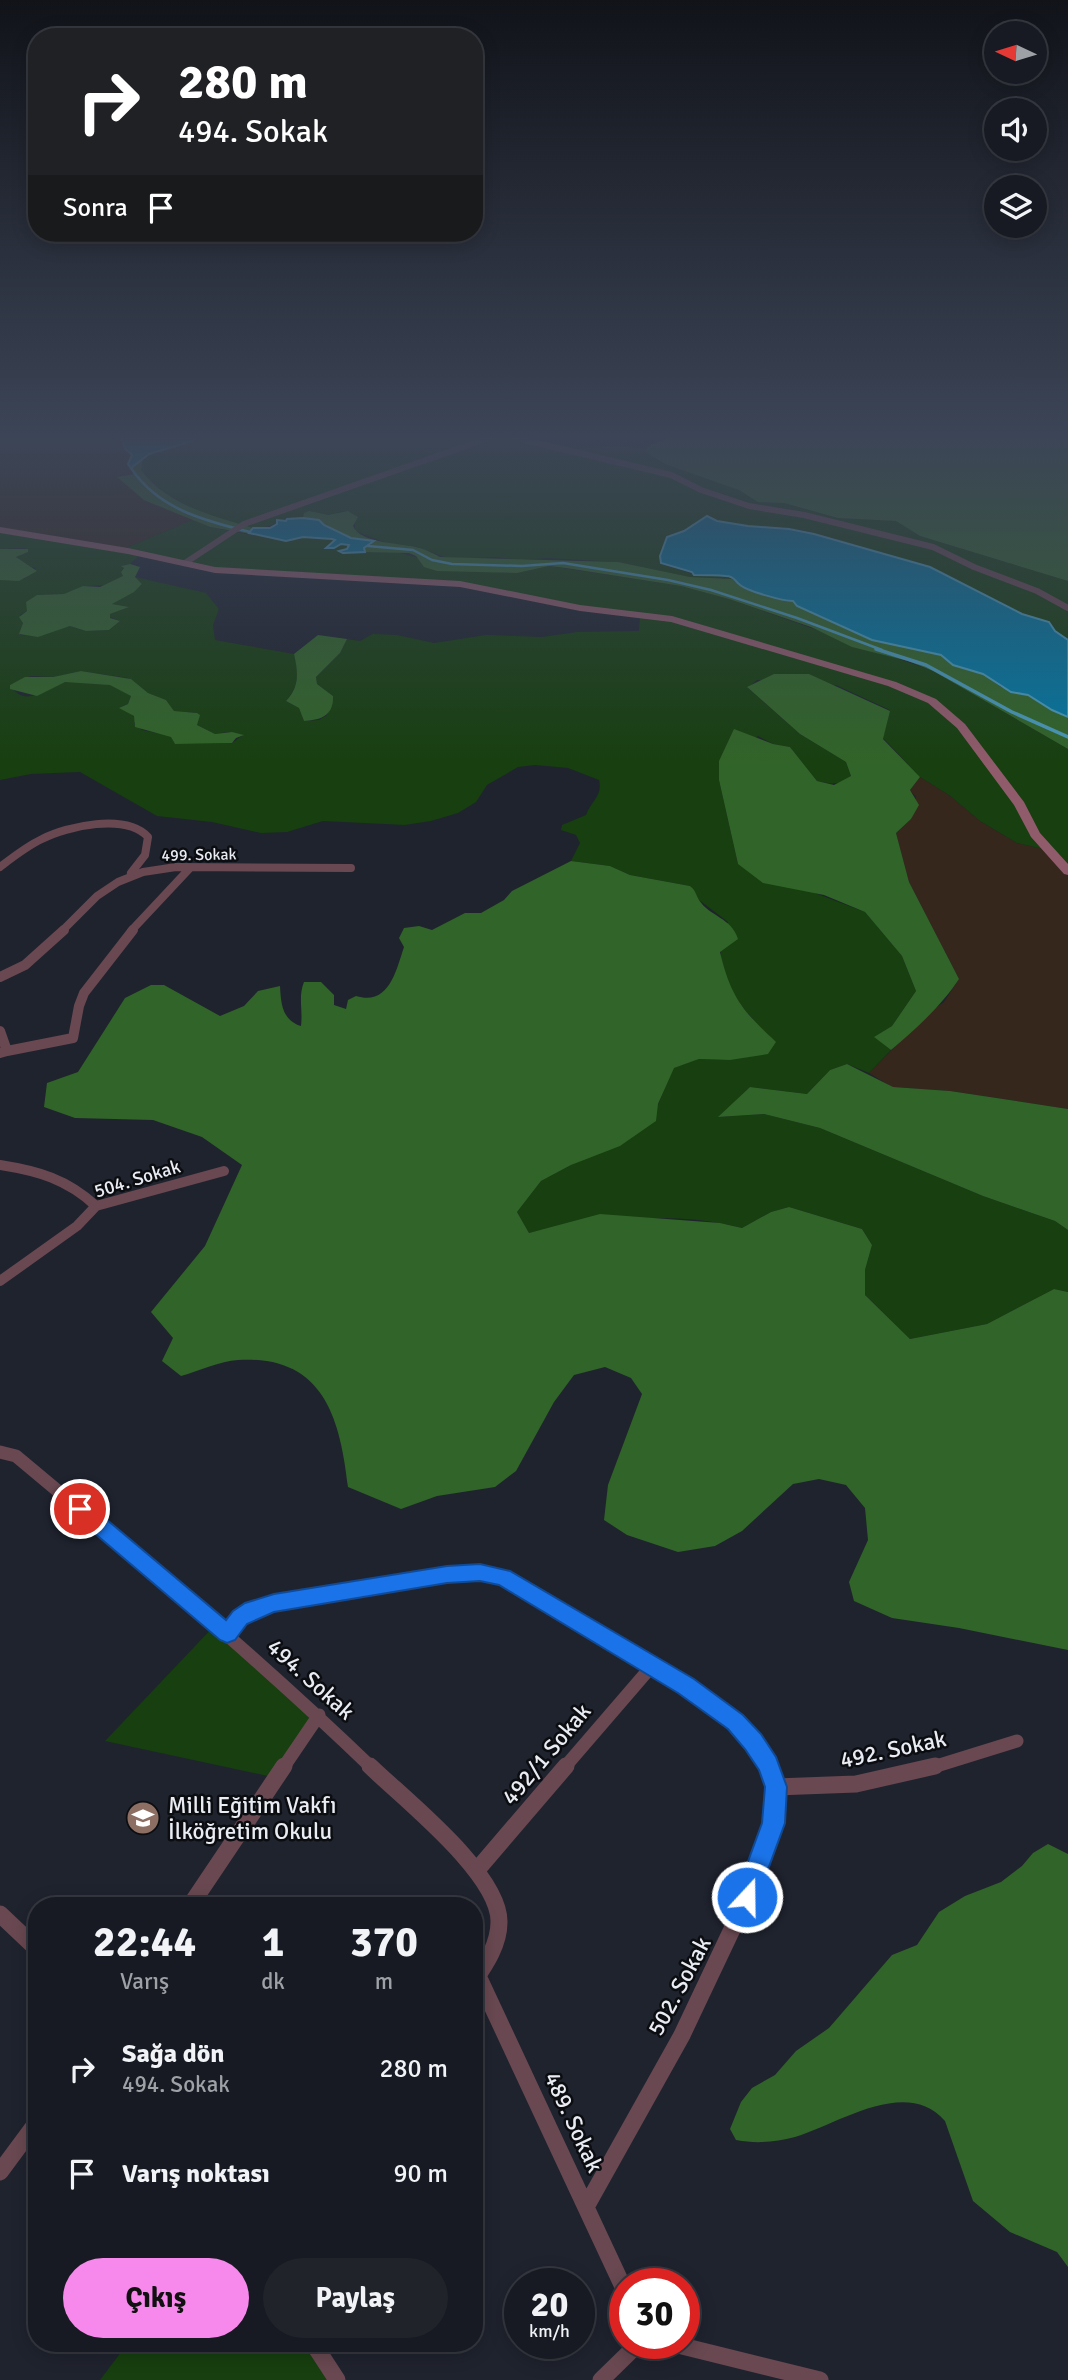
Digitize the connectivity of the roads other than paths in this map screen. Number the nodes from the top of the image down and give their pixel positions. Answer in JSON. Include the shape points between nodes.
{"nodes":[{"id":1,"x":79,"y":544,"type":"edge"},
{"id":2,"x":212,"y":544,"type":"edge"},
{"id":3,"x":921,"y":544,"type":"edge"},
{"id":4,"x":185,"y":563,"type":"junction"},
{"id":5,"x":1068,"y":608,"type":"edge"},
{"id":6,"x":0,"y":867,"type":"edge"},
{"id":7,"x":190,"y":868,"type":"junction"},
{"id":8,"x":351,"y":868,"type":"dead end"},
{"id":9,"x":1068,"y":871,"type":"edge"},
{"id":10,"x":130,"y":874,"type":"junction"},
{"id":11,"x":0,"y":977,"type":"edge"},
{"id":12,"x":0,"y":1031,"type":"edge"},
{"id":13,"x":4,"y":1052,"type":"edge"},
{"id":14,"x":0,"y":1165,"type":"edge"},
{"id":15,"x":224,"y":1171,"type":"dead end"},
{"id":16,"x":96,"y":1206,"type":"junction"},
{"id":17,"x":0,"y":1281,"type":"edge"},
{"id":18,"x":0,"y":1451,"type":"edge"},
{"id":19,"x":227,"y":1634,"type":"junction"},
{"id":20,"x":650,"y":1667,"type":"junction"},
{"id":21,"x":319,"y":1715,"type":"junction"},
{"id":22,"x":1017,"y":1741,"type":"dead end"},
{"id":23,"x":776,"y":1787,"type":"junction"},
{"id":24,"x":477,"y":1870,"type":"junction"},
{"id":25,"x":196,"y":1897,"type":"edge"},
{"id":26,"x":0,"y":1914,"type":"edge"},
{"id":27,"x":28,"y":1940,"type":"edge"},
{"id":28,"x":483,"y":1967,"type":"edge"},
{"id":29,"x":483,"y":1993,"type":"edge"},
{"id":30,"x":28,"y":2134,"type":"edge"},
{"id":31,"x":0,"y":2172,"type":"edge"},
{"id":32,"x":587,"y":2205,"type":"junction"},
{"id":33,"x":615,"y":2268,"type":"edge"},
{"id":34,"x":700,"y":2350,"type":"edge"},
{"id":35,"x":319,"y":2352,"type":"edge"},
{"id":36,"x":623,"y":2359,"type":"edge"},
{"id":37,"x":337,"y":2380,"type":"edge"},
{"id":38,"x":601,"y":2380,"type":"edge"},
{"id":39,"x":820,"y":2380,"type":"edge"}],
"edges":[{"from":1,"to":4,"type":"street"},
{"from":2,"to":4,"type":"street"},
{"from":3,"to":5,"type":"street"},
{"from":4,"to":9,"type":"street","via":[[239,573],[465,584],[580,608],[672,619],[892,684],[933,701],[961,726],[1020,804],[1035,834]]},
{"from":6,"to":10,"type":"street","via":[[45,836],[115,823],[139,829],[150,843],[140,866]]},
{"from":7,"to":8,"type":"street","name":"499. Sokak"},
{"from":7,"to":10,"type":"street","name":"499. Sokak"},
{"from":7,"to":13,"type":"street","via":[[103,964],[77,1005],[73,1038]]},
{"from":10,"to":11,"type":"street","name":"499. Sokak","via":[[89,902],[28,962]]},
{"from":12,"to":13,"type":"street"},
{"from":14,"to":16,"type":"street","via":[[59,1176]]},
{"from":15,"to":16,"type":"street","name":"504. Sokak"},
{"from":16,"to":17,"type":"street","name":"504. Sokak","via":[[77,1226]]},
{"from":18,"to":19,"type":"street","name":"494. Sokak","via":[[16,1456]]},
{"from":19,"to":20,"type":"street","via":[[240,1617],[274,1603],[480,1572],[503,1577]]},
{"from":19,"to":21,"type":"street","name":"494. Sokak"},
{"from":20,"to":23,"type":"street","via":[[736,1722],[768,1765]]},
{"from":20,"to":24,"type":"street","name":"492/1 Sokak"},
{"from":21,"to":24,"type":"street","name":"494. Sokak"},
{"from":21,"to":25,"type":"street"},
{"from":22,"to":23,"type":"street","name":"492. Sokak","via":[[920,1771],[856,1784]]},
{"from":23,"to":32,"type":"street","name":"502. Sokak","via":[[773,1823],[720,1961]]},
{"from":24,"to":28,"type":"street","name":"494. Sokak","via":[[499,1915],[495,1946]]},
{"from":26,"to":27,"type":"street"},
{"from":29,"to":32,"type":"street","name":"489. Sokak"},
{"from":30,"to":31,"type":"street"},
{"from":32,"to":33,"type":"street","name":"489. Sokak"},
{"from":34,"to":39,"type":"street"},
{"from":35,"to":37,"type":"street"},
{"from":36,"to":38,"type":"street"}]}
